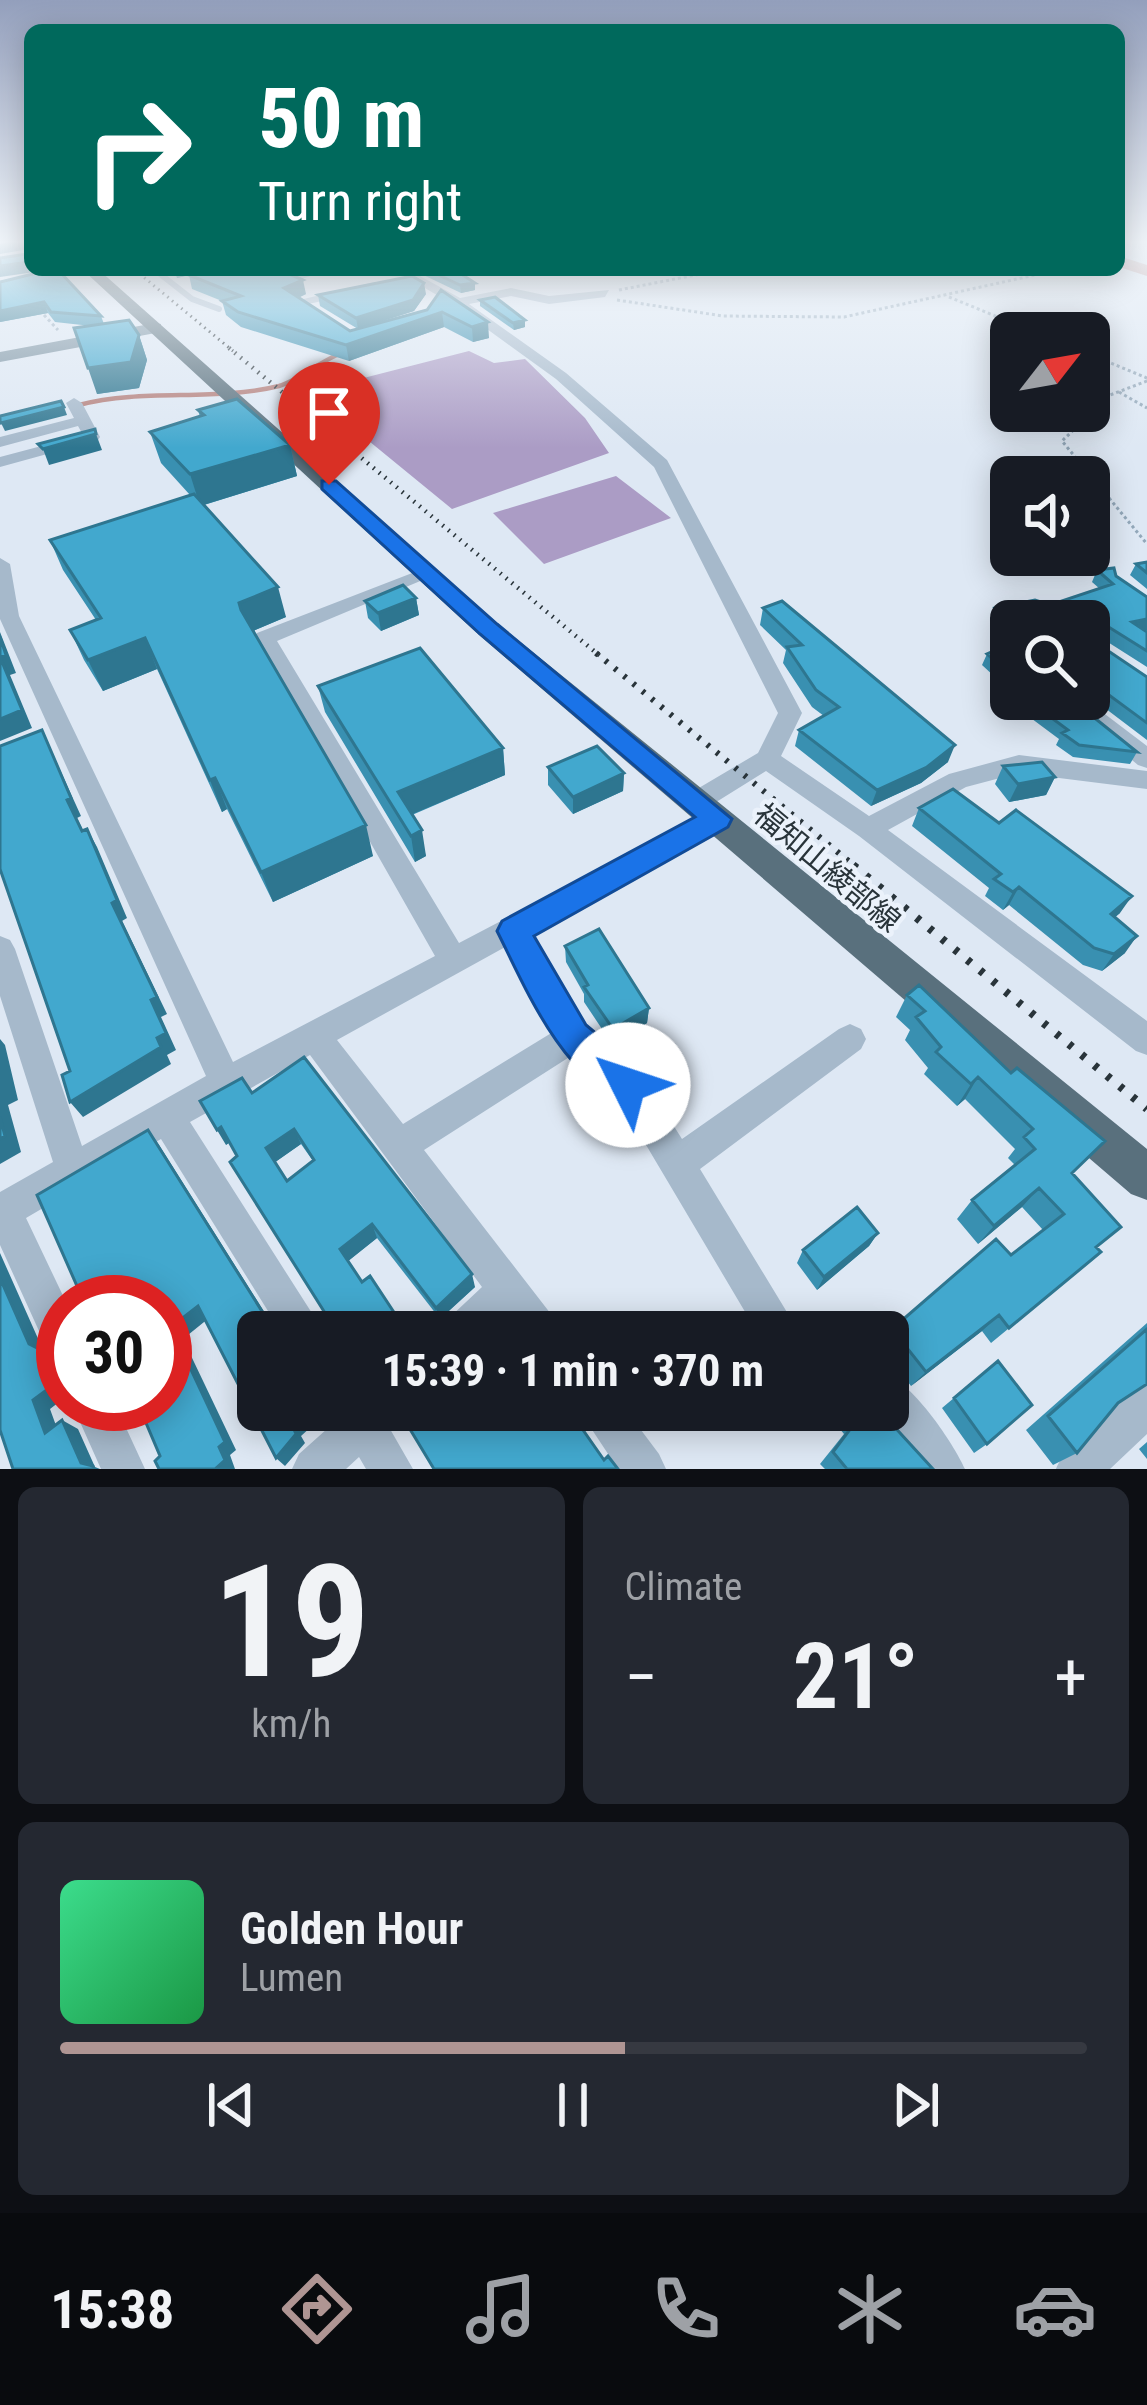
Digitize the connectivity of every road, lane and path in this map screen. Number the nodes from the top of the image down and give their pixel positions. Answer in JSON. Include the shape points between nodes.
{"nodes":[{"id":1,"x":40,"y":311,"type":"edge"},
{"id":2,"x":51,"y":311,"type":"edge"},
{"id":3,"x":135,"y":311,"type":"edge"},
{"id":4,"x":310,"y":311,"type":"edge"},
{"id":5,"x":461,"y":311,"type":"edge"},
{"id":6,"x":701,"y":311,"type":"edge"},
{"id":7,"x":876,"y":311,"type":"edge"},
{"id":8,"x":46,"y":317,"type":"junction"},
{"id":9,"x":336,"y":327,"type":"edge"},
{"id":10,"x":155,"y":328,"type":"junction"},
{"id":11,"x":67,"y":340,"type":"dead end"},
{"id":12,"x":1,"y":353,"type":"edge"},
{"id":13,"x":1110,"y":363,"type":"edge"},
{"id":14,"x":1147,"y":380,"type":"edge"},
{"id":15,"x":1119,"y":392,"type":"junction"},
{"id":16,"x":1147,"y":408,"type":"edge"},
{"id":17,"x":0,"y":442,"type":"edge"},
{"id":18,"x":0,"y":463,"type":"edge"},
{"id":19,"x":1147,"y":544,"type":"edge"},
{"id":20,"x":0,"y":564,"type":"edge"},
{"id":21,"x":427,"y":574,"type":"junction"},
{"id":22,"x":1097,"y":720,"type":"edge"},
{"id":23,"x":767,"y":759,"type":"junction"},
{"id":24,"x":1147,"y":759,"type":"edge"},
{"id":25,"x":1147,"y":781,"type":"edge"},
{"id":26,"x":706,"y":811,"type":"junction"},
{"id":27,"x":868,"y":829,"type":"junction"},
{"id":28,"x":514,"y":931,"type":"junction"},
{"id":29,"x":0,"y":949,"type":"edge"},
{"id":30,"x":454,"y":962,"type":"junction"},
{"id":31,"x":315,"y":1036,"type":"junction"},
{"id":32,"x":573,"y":1036,"type":"junction"},
{"id":33,"x":850,"y":1039,"type":"dead end"},
{"id":34,"x":1147,"y":1040,"type":"edge"},
{"id":35,"x":226,"y":1083,"type":"junction"},
{"id":36,"x":166,"y":1116,"type":"junction"},
{"id":37,"x":399,"y":1146,"type":"junction"},
{"id":38,"x":676,"y":1164,"type":"junction"},
{"id":39,"x":73,"y":1170,"type":"junction"},
{"id":40,"x":1147,"y":1178,"type":"edge"},
{"id":41,"x":2,"y":1211,"type":"edge"},
{"id":42,"x":36,"y":1282,"type":"edge"},
{"id":43,"x":508,"y":1290,"type":"junction"},
{"id":44,"x":291,"y":1311,"type":"edge"},
{"id":45,"x":486,"y":1311,"type":"edge"},
{"id":46,"x":524,"y":1311,"type":"edge"},
{"id":47,"x":766,"y":1311,"type":"edge"},
{"id":48,"x":1147,"y":1406,"type":"edge"},
{"id":49,"x":909,"y":1424,"type":"edge"},
{"id":50,"x":105,"y":1431,"type":"edge"},
{"id":51,"x":351,"y":1431,"type":"edge"},
{"id":52,"x":373,"y":1431,"type":"edge"},
{"id":53,"x":616,"y":1431,"type":"edge"},
{"id":54,"x":123,"y":1469,"type":"edge"},
{"id":55,"x":314,"y":1469,"type":"edge"},
{"id":56,"x":391,"y":1469,"type":"edge"},
{"id":57,"x":644,"y":1469,"type":"edge"},
{"id":58,"x":943,"y":1469,"type":"edge"},
{"id":59,"x":1078,"y":1469,"type":"edge"}],
"edges":[{"from":1,"to":8,"type":"path"},
{"from":2,"to":8,"type":"path"},
{"from":3,"to":10,"type":"main road","name":"福知山綾部線"},
{"from":4,"to":9,"type":"street"},
{"from":5,"to":23,"type":"street","via":[[608,412],[661,464],[790,713]]},
{"from":6,"to":7,"type":"path","via":[[788,318]]},
{"from":8,"to":11,"type":"path"},
{"from":10,"to":12,"type":"street"},
{"from":10,"to":21,"type":"main road","name":"福知山綾部線"},
{"from":13,"to":14,"type":"path"},
{"from":14,"to":15,"type":"path"},
{"from":15,"to":16,"type":"path"},
{"from":15,"to":19,"type":"path","via":[[1063,441]]},
{"from":17,"to":18,"type":"street","via":[[78,411],[92,437]]},
{"from":20,"to":35,"type":"street","via":[[9,616],[51,734]]},
{"from":21,"to":26,"type":"main road","name":"福知山綾部線"},
{"from":21,"to":30,"type":"street","via":[[265,638]]},
{"from":22,"to":24,"type":"street"},
{"from":23,"to":26,"type":"street"},
{"from":23,"to":27,"type":"street"},
{"from":25,"to":27,"type":"street","via":[[1019,764],[958,780]]},
{"from":26,"to":28,"type":"street"},
{"from":26,"to":40,"type":"main road","name":"福知山綾部線"},
{"from":27,"to":34,"type":"street"},
{"from":28,"to":30,"type":"street"},
{"from":28,"to":32,"type":"street"},
{"from":29,"to":39,"type":"street"},
{"from":30,"to":31,"type":"street"},
{"from":31,"to":35,"type":"street"},
{"from":31,"to":37,"type":"street"},
{"from":32,"to":37,"type":"street"},
{"from":32,"to":38,"type":"street","via":[[628,1085]]},
{"from":33,"to":38,"type":"street"},
{"from":35,"to":36,"type":"street"},
{"from":36,"to":39,"type":"street"},
{"from":36,"to":44,"type":"street"},
{"from":37,"to":43,"type":"street"},
{"from":38,"to":47,"type":"street"},
{"from":39,"to":41,"type":"street"},
{"from":41,"to":42,"type":"street"},
{"from":43,"to":45,"type":"street"},
{"from":43,"to":46,"type":"street"},
{"from":48,"to":59,"type":"street"},
{"from":49,"to":58,"type":"street"},
{"from":50,"to":54,"type":"street"},
{"from":51,"to":55,"type":"street"},
{"from":52,"to":56,"type":"street"},
{"from":53,"to":57,"type":"street"}]}
